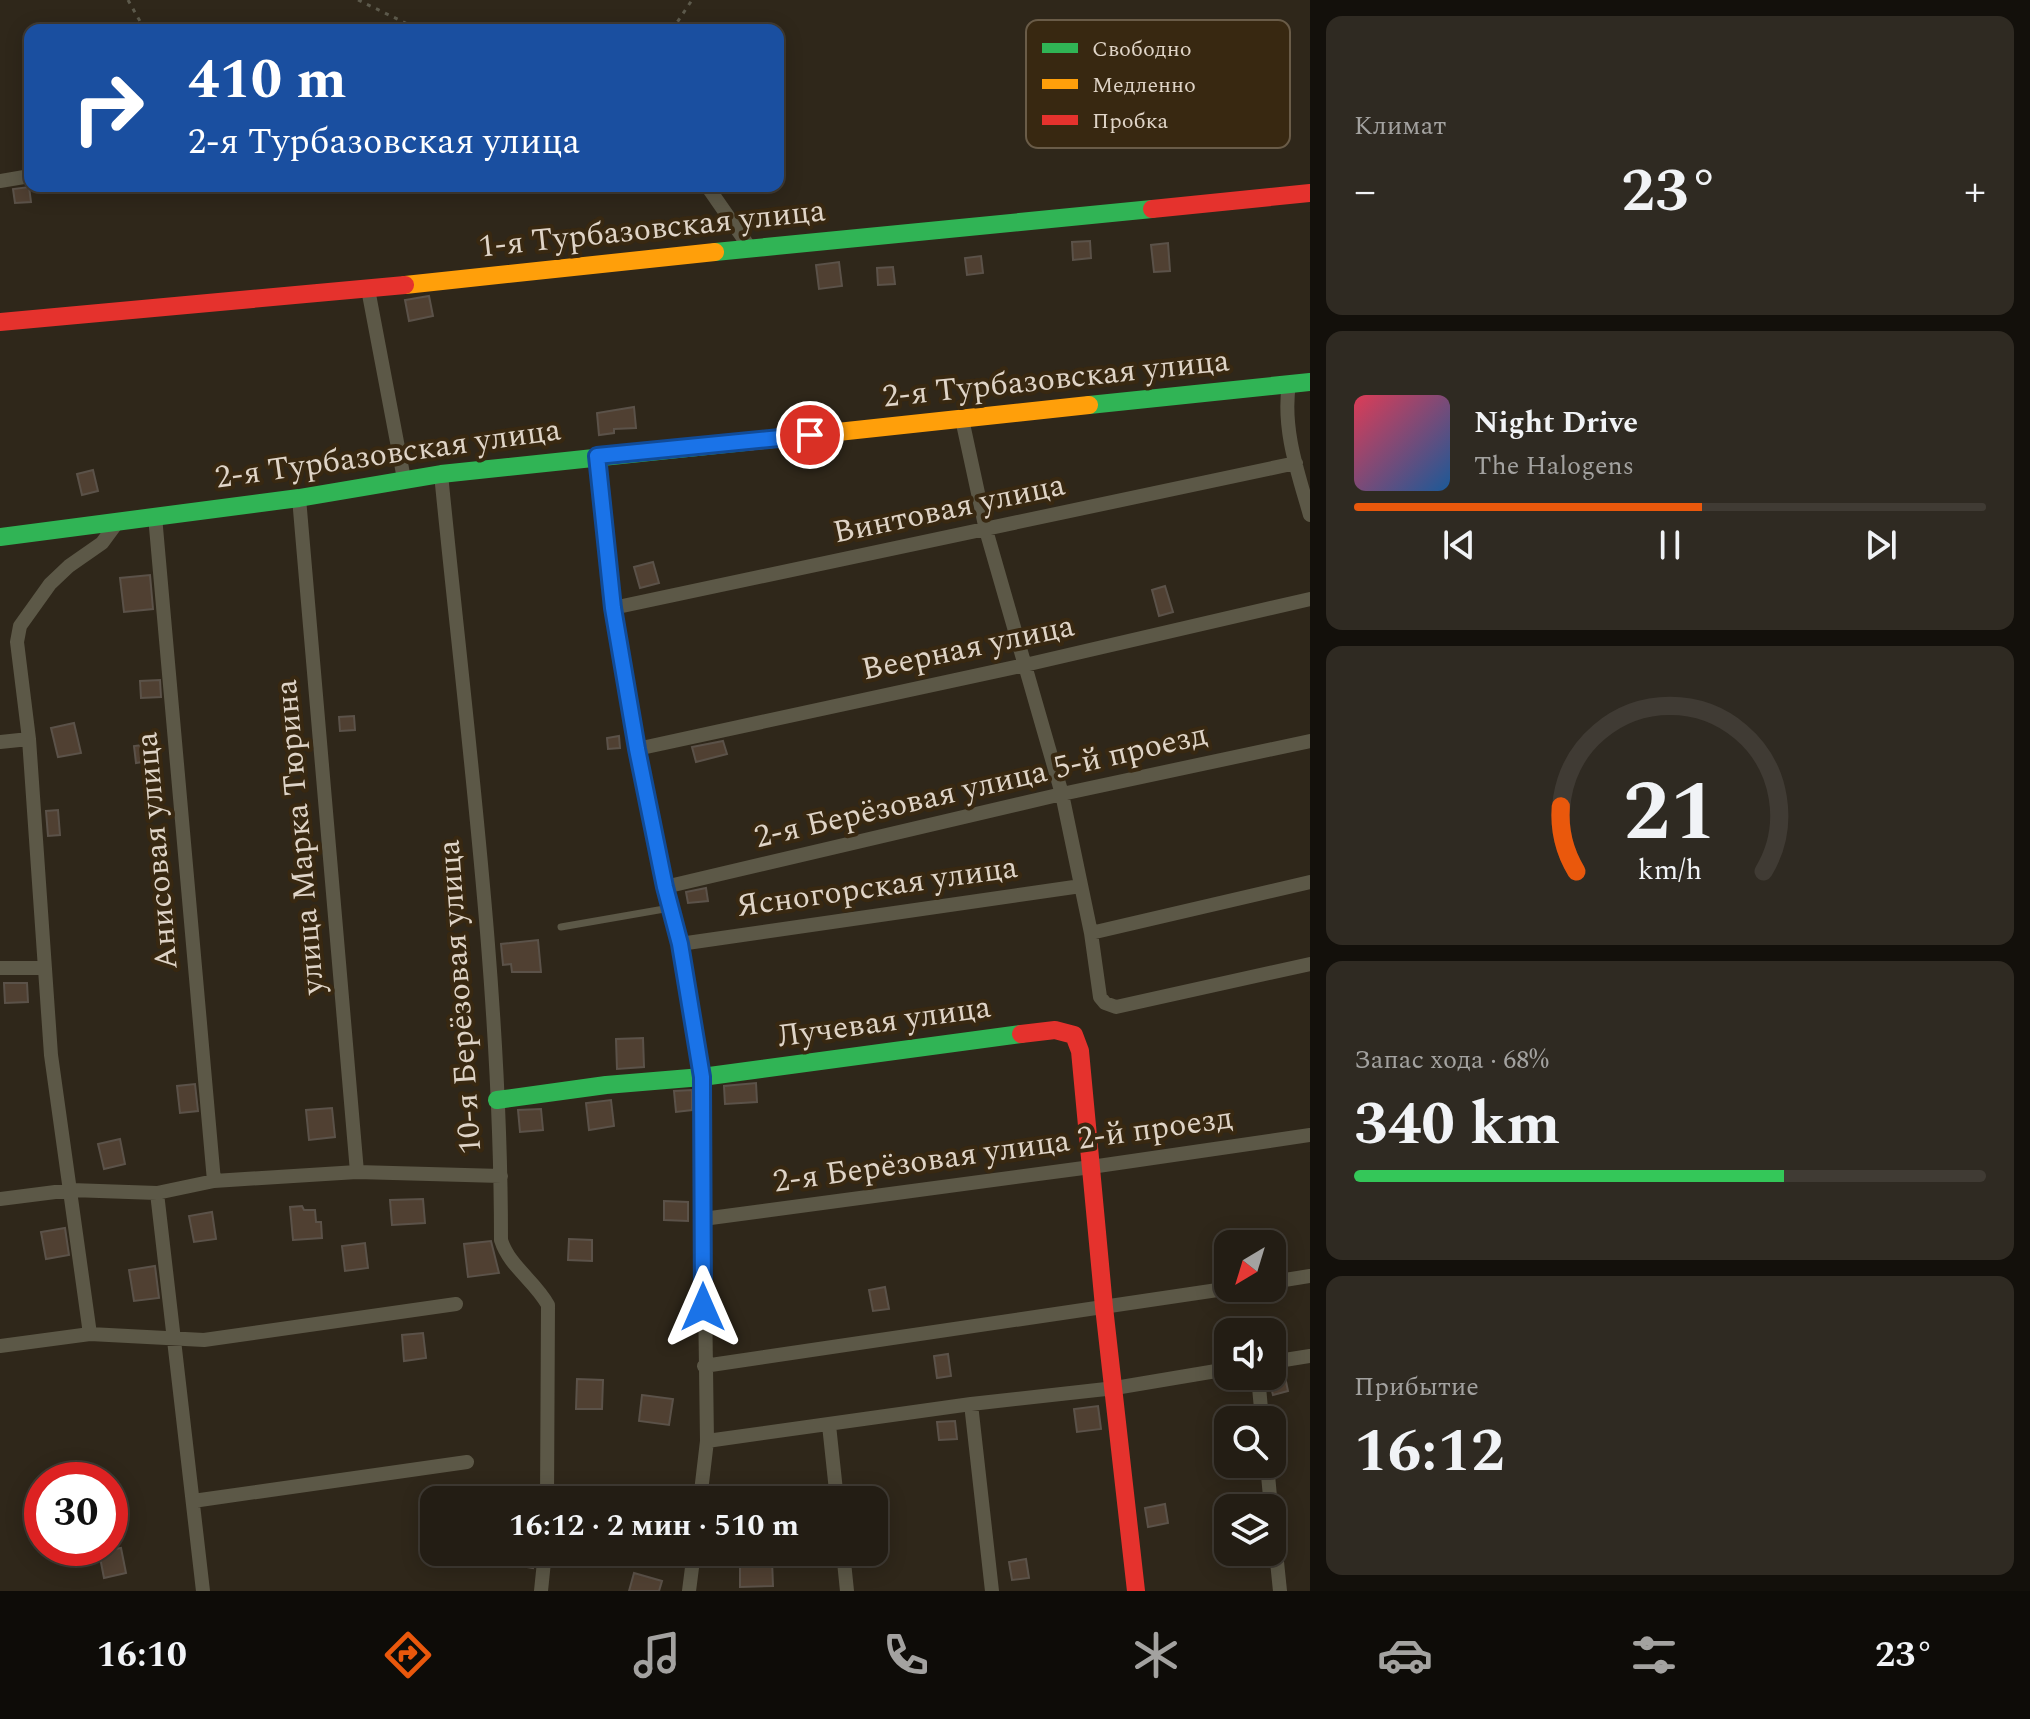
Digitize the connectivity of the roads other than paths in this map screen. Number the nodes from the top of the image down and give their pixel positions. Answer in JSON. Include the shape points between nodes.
{"nodes":[{"id":1,"x":24,"y":177,"type":"edge"},
{"id":2,"x":0,"y":181,"type":"edge"},
{"id":3,"x":711,"y":192,"type":"edge"},
{"id":4,"x":1310,"y":193,"type":"edge"},
{"id":5,"x":750,"y":248,"type":"junction"},
{"id":6,"x":368,"y":289,"type":"junction"},
{"id":7,"x":0,"y":322,"type":"edge"},
{"id":8,"x":1310,"y":382,"type":"edge"},
{"id":9,"x":1289,"y":384,"type":"junction"},
{"id":10,"x":962,"y":419,"type":"junction"},
{"id":11,"x":597,"y":456,"type":"junction"},
{"id":12,"x":1296,"y":463,"type":"junction"},
{"id":13,"x":441,"y":474,"type":"junction"},
{"id":14,"x":404,"y":479,"type":"junction"},
{"id":15,"x":299,"y":498,"type":"junction"},
{"id":16,"x":1310,"y":515,"type":"edge"},
{"id":17,"x":155,"y":516,"type":"junction"},
{"id":18,"x":116,"y":524,"type":"junction"},
{"id":19,"x":986,"y":530,"type":"junction"},
{"id":20,"x":0,"y":537,"type":"edge"},
{"id":21,"x":1310,"y":599,"type":"edge"},
{"id":22,"x":613,"y":608,"type":"junction"},
{"id":23,"x":1025,"y":665,"type":"junction"},
{"id":24,"x":29,"y":739,"type":"junction"},
{"id":25,"x":1310,"y":741,"type":"edge"},
{"id":26,"x":0,"y":742,"type":"edge"},
{"id":27,"x":637,"y":749,"type":"junction"},
{"id":28,"x":1062,"y":794,"type":"junction"},
{"id":29,"x":1310,"y":882,"type":"edge"},
{"id":30,"x":1081,"y":886,"type":"junction"},
{"id":31,"x":665,"y":887,"type":"junction"},
{"id":32,"x":670,"y":908,"type":"junction"},
{"id":33,"x":561,"y":927,"type":"dead end"},
{"id":34,"x":1091,"y":933,"type":"junction"},
{"id":35,"x":680,"y":944,"type":"junction"},
{"id":36,"x":1310,"y":964,"type":"edge"},
{"id":37,"x":0,"y":968,"type":"edge"},
{"id":38,"x":45,"y":968,"type":"junction"},
{"id":39,"x":702,"y":1077,"type":"junction"},
{"id":40,"x":497,"y":1100,"type":"junction"},
{"id":41,"x":1310,"y":1135,"type":"edge"},
{"id":42,"x":1091,"y":1167,"type":"junction"},
{"id":43,"x":357,"y":1172,"type":"junction"},
{"id":44,"x":501,"y":1176,"type":"junction"},
{"id":45,"x":214,"y":1181,"type":"junction"},
{"id":46,"x":71,"y":1190,"type":"junction"},
{"id":47,"x":157,"y":1193,"type":"junction"},
{"id":48,"x":0,"y":1199,"type":"edge"},
{"id":49,"x":703,"y":1219,"type":"junction"},
{"id":50,"x":1310,"y":1276,"type":"edge"},
{"id":51,"x":1286,"y":1280,"type":"edge"},
{"id":52,"x":1214,"y":1291,"type":"edge"},
{"id":53,"x":456,"y":1304,"type":"dead end"},
{"id":54,"x":1104,"y":1307,"type":"junction"},
{"id":55,"x":90,"y":1334,"type":"junction"},
{"id":56,"x":175,"y":1339,"type":"junction"},
{"id":57,"x":0,"y":1346,"type":"edge"},
{"id":58,"x":1310,"y":1356,"type":"edge"},
{"id":59,"x":1286,"y":1360,"type":"edge"},
{"id":60,"x":704,"y":1366,"type":"junction"},
{"id":61,"x":1214,"y":1371,"type":"edge"},
{"id":62,"x":1115,"y":1388,"type":"junction"},
{"id":63,"x":971,"y":1404,"type":"junction"},
{"id":64,"x":829,"y":1425,"type":"junction"},
{"id":65,"x":707,"y":1441,"type":"junction"},
{"id":66,"x":467,"y":1462,"type":"dead end"},
{"id":67,"x":547,"y":1486,"type":"edge"},
{"id":68,"x":702,"y":1486,"type":"edge"},
{"id":69,"x":836,"y":1486,"type":"edge"},
{"id":70,"x":193,"y":1501,"type":"junction"},
{"id":71,"x":544,"y":1566,"type":"edge"},
{"id":72,"x":692,"y":1566,"type":"edge"},
{"id":73,"x":844,"y":1566,"type":"edge"},
{"id":74,"x":1278,"y":1566,"type":"edge"},
{"id":75,"x":203,"y":1591,"type":"edge"},
{"id":76,"x":541,"y":1591,"type":"edge"},
{"id":77,"x":689,"y":1591,"type":"edge"},
{"id":78,"x":847,"y":1591,"type":"edge"},
{"id":79,"x":992,"y":1591,"type":"edge"},
{"id":80,"x":1136,"y":1591,"type":"edge"},
{"id":81,"x":1280,"y":1591,"type":"edge"}],
"edges":[{"from":1,"to":2,"type":"street"},
{"from":3,"to":5,"type":"street"},
{"from":4,"to":5,"type":"street","name":"1-я Турбазовская улица"},
{"from":5,"to":6,"type":"street","name":"1-я Турбазовская улица"},
{"from":6,"to":7,"type":"street","name":"1-я Турбазовская улица"},
{"from":6,"to":14,"type":"street"},
{"from":8,"to":9,"type":"street","name":"2-я Турбазовская улица"},
{"from":9,"to":10,"type":"street","name":"2-я Турбазовская улица"},
{"from":9,"to":12,"type":"street","via":[[1287,417]]},
{"from":10,"to":11,"type":"street","name":"2-я Турбазовская улица"},
{"from":10,"to":19,"type":"street"},
{"from":11,"to":13,"type":"street","name":"2-я Турбазовская улица"},
{"from":11,"to":22,"type":"street"},
{"from":12,"to":16,"type":"street"},
{"from":12,"to":19,"type":"street","name":"Винтовая улица"},
{"from":13,"to":14,"type":"street","name":"2-я Турбазовская улица"},
{"from":13,"to":40,"type":"street","name":"10-я Берёзовая улица"},
{"from":14,"to":15,"type":"street","name":"2-я Турбазовская улица"},
{"from":15,"to":17,"type":"street","name":"2-я Турбазовская улица"},
{"from":15,"to":43,"type":"street","name":"улица Марка Тюрина"},
{"from":17,"to":18,"type":"street","name":"2-я Турбазовская улица"},
{"from":17,"to":45,"type":"street","name":"Анисовая улица"},
{"from":18,"to":20,"type":"street","name":"2-я Турбазовская улица"},
{"from":18,"to":24,"type":"street","via":[[102,543],[50,584],[20,626],[18,654]]},
{"from":19,"to":22,"type":"street","name":"Винтовая улица"},
{"from":19,"to":23,"type":"street"},
{"from":21,"to":23,"type":"street","name":"Веерная улица"},
{"from":22,"to":27,"type":"street"},
{"from":23,"to":27,"type":"street","name":"Веерная улица"},
{"from":23,"to":28,"type":"street"},
{"from":24,"to":26,"type":"street"},
{"from":24,"to":38,"type":"street"},
{"from":25,"to":28,"type":"street","name":"2-я Берёзовая улица 5-й проезд"},
{"from":27,"to":31,"type":"street"},
{"from":28,"to":30,"type":"street"},
{"from":28,"to":31,"type":"street","name":"2-я Берёзовая улица 5-й проезд"},
{"from":29,"to":34,"type":"street"},
{"from":30,"to":34,"type":"street"},
{"from":30,"to":35,"type":"street","name":"Ясногорская улица"},
{"from":31,"to":32,"type":"street"},
{"from":32,"to":33,"type":"lane"},
{"from":32,"to":35,"type":"street"},
{"from":34,"to":36,"type":"street","via":[[1100,997],[1116,1007]]},
{"from":35,"to":39,"type":"street"},
{"from":37,"to":38,"type":"street"},
{"from":38,"to":46,"type":"street","via":[[51,1055]]},
{"from":39,"to":40,"type":"street","name":"Лучевая улица"},
{"from":39,"to":42,"type":"street","name":"Лучевая улица","via":[[1055,1030],[1074,1035],[1080,1051]]},
{"from":39,"to":49,"type":"street"},
{"from":40,"to":44,"type":"street","name":"10-я Берёзовая улица"},
{"from":41,"to":42,"type":"street","name":"2-я Берёзовая улица 2-й проезд"},
{"from":42,"to":49,"type":"street","name":"2-я Берёзовая улица 2-й проезд"},
{"from":42,"to":54,"type":"street"},
{"from":43,"to":44,"type":"street"},
{"from":43,"to":45,"type":"street"},
{"from":44,"to":67,"type":"street","name":"10-я Берёзовая улица","via":[[505,1253],[548,1305]]},
{"from":45,"to":47,"type":"street"},
{"from":46,"to":47,"type":"street"},
{"from":46,"to":48,"type":"street"},
{"from":46,"to":55,"type":"street"},
{"from":47,"to":56,"type":"street"},
{"from":49,"to":60,"type":"street"},
{"from":50,"to":51,"type":"street"},
{"from":52,"to":54,"type":"street"},
{"from":53,"to":56,"type":"street","via":[[204,1340]]},
{"from":54,"to":60,"type":"street"},
{"from":54,"to":62,"type":"street"},
{"from":55,"to":56,"type":"street"},
{"from":55,"to":57,"type":"street"},
{"from":56,"to":70,"type":"street"},
{"from":58,"to":59,"type":"street"},
{"from":60,"to":65,"type":"street"},
{"from":61,"to":62,"type":"street"},
{"from":62,"to":63,"type":"street"},
{"from":62,"to":80,"type":"street"},
{"from":63,"to":64,"type":"street"},
{"from":63,"to":79,"type":"street"},
{"from":64,"to":65,"type":"street"},
{"from":64,"to":69,"type":"street"},
{"from":65,"to":68,"type":"street"},
{"from":66,"to":70,"type":"street"},
{"from":70,"to":75,"type":"street"},
{"from":71,"to":76,"type":"street"},
{"from":72,"to":77,"type":"street"},
{"from":73,"to":78,"type":"street"},
{"from":74,"to":81,"type":"street"}]}
